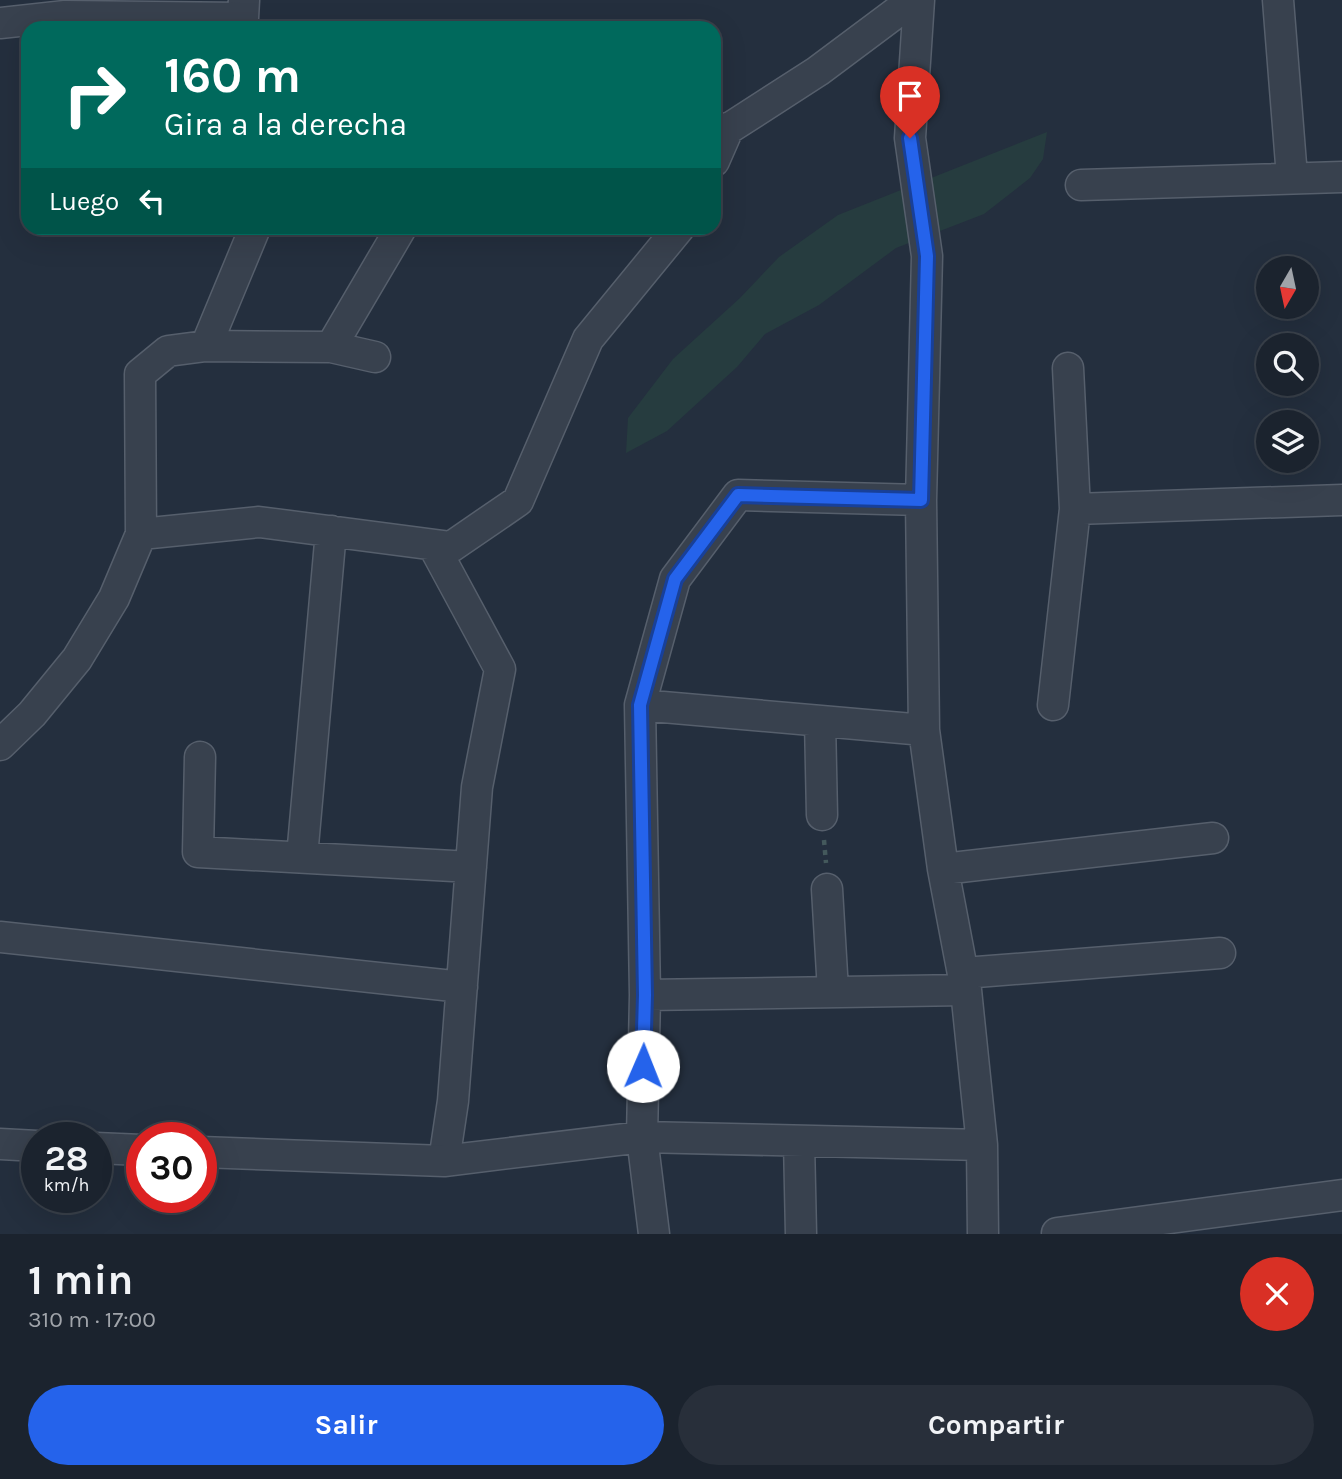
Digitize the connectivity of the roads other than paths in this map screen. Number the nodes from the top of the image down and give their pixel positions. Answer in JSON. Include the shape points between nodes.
{"nodes":[{"id":1,"x":913,"y":0,"type":"edge"},
{"id":2,"x":919,"y":0,"type":"edge"},
{"id":3,"x":1278,"y":0,"type":"edge"},
{"id":4,"x":247,"y":15,"type":"edge"},
{"id":5,"x":47,"y":21,"type":"edge"},
{"id":6,"x":0,"y":23,"type":"edge"},
{"id":7,"x":21,"y":24,"type":"edge"},
{"id":8,"x":721,"y":129,"type":"edge"},
{"id":9,"x":1292,"y":177,"type":"junction"},
{"id":10,"x":1342,"y":177,"type":"edge"},
{"id":11,"x":1081,"y":185,"type":"dead end"},
{"id":12,"x":252,"y":235,"type":"edge"},
{"id":13,"x":397,"y":235,"type":"edge"},
{"id":14,"x":673,"y":235,"type":"edge"},
{"id":15,"x":206,"y":346,"type":"junction"},
{"id":16,"x":331,"y":347,"type":"junction"},
{"id":17,"x":375,"y":357,"type":"dead end"},
{"id":18,"x":1068,"y":368,"type":"dead end"},
{"id":19,"x":921,"y":500,"type":"junction"},
{"id":20,"x":1342,"y":500,"type":"edge"},
{"id":21,"x":1075,"y":509,"type":"junction"},
{"id":22,"x":331,"y":531,"type":"junction"},
{"id":23,"x":141,"y":534,"type":"junction"},
{"id":24,"x":433,"y":545,"type":"junction"},
{"id":25,"x":640,"y":705,"type":"junction"},
{"id":26,"x":1053,"y":705,"type":"dead end"},
{"id":27,"x":820,"y":721,"type":"junction"},
{"id":28,"x":924,"y":730,"type":"junction"},
{"id":29,"x":0,"y":745,"type":"edge"},
{"id":30,"x":201,"y":757,"type":"dead end"},
{"id":31,"x":822,"y":815,"type":"road end"},
{"id":32,"x":1213,"y":838,"type":"dead end"},
{"id":33,"x":302,"y":857,"type":"junction"},
{"id":34,"x":471,"y":867,"type":"junction"},
{"id":35,"x":943,"y":869,"type":"junction"},
{"id":36,"x":827,"y":889,"type":"road end"},
{"id":37,"x":0,"y":937,"type":"edge"},
{"id":38,"x":1220,"y":953,"type":"dead end"},
{"id":39,"x":965,"y":982,"type":"junction"},
{"id":40,"x":462,"y":987,"type":"junction"},
{"id":41,"x":833,"y":991,"type":"junction"},
{"id":42,"x":645,"y":995,"type":"junction"},
{"id":43,"x":642,"y":1137,"type":"junction"},
{"id":44,"x":799,"y":1141,"type":"junction"},
{"id":45,"x":0,"y":1144,"type":"edge"},
{"id":46,"x":21,"y":1145,"type":"edge"},
{"id":47,"x":982,"y":1145,"type":"junction"},
{"id":48,"x":217,"y":1153,"type":"edge"},
{"id":49,"x":444,"y":1161,"type":"junction"},
{"id":50,"x":1342,"y":1195,"type":"edge"},
{"id":51,"x":1057,"y":1233,"type":"edge"},
{"id":52,"x":654,"y":1234,"type":"edge"},
{"id":53,"x":801,"y":1234,"type":"edge"},
{"id":54,"x":983,"y":1234,"type":"edge"}],
"edges":[{"from":1,"to":8,"type":"street","via":[[818,71]]},
{"from":2,"to":19,"type":"street","via":[[910,138],[927,256]]},
{"from":3,"to":9,"type":"street"},
{"from":4,"to":5,"type":"street","via":[[65,16]]},
{"from":6,"to":7,"type":"street"},
{"from":9,"to":10,"type":"street"},
{"from":9,"to":11,"type":"street"},
{"from":12,"to":15,"type":"street"},
{"from":13,"to":16,"type":"street"},
{"from":14,"to":24,"type":"street","via":[[588,339],[518,501],[451,547]]},
{"from":15,"to":16,"type":"street"},
{"from":15,"to":23,"type":"street","via":[[167,351],[139,373]]},
{"from":16,"to":17,"type":"street"},
{"from":18,"to":21,"type":"street"},
{"from":19,"to":25,"type":"street","via":[[738,495],[675,579]]},
{"from":19,"to":28,"type":"street"},
{"from":20,"to":21,"type":"street"},
{"from":21,"to":26,"type":"street"},
{"from":22,"to":23,"type":"street","via":[[260,522]]},
{"from":22,"to":24,"type":"street"},
{"from":22,"to":33,"type":"street"},
{"from":23,"to":29,"type":"street","via":[[114,598],[78,659],[32,715]]},
{"from":24,"to":34,"type":"street","via":[[500,669],[477,787]]},
{"from":25,"to":27,"type":"street"},
{"from":25,"to":42,"type":"street"},
{"from":27,"to":28,"type":"street"},
{"from":27,"to":31,"type":"street"},
{"from":28,"to":35,"type":"street"},
{"from":30,"to":33,"type":"street","via":[[198,852]]},
{"from":32,"to":35,"type":"street"},
{"from":33,"to":34,"type":"street"},
{"from":34,"to":40,"type":"street"},
{"from":35,"to":39,"type":"street"},
{"from":36,"to":41,"type":"street"},
{"from":37,"to":40,"type":"street"},
{"from":38,"to":39,"type":"street"},
{"from":39,"to":41,"type":"street"},
{"from":39,"to":47,"type":"street"},
{"from":40,"to":49,"type":"street"},
{"from":41,"to":42,"type":"street"},
{"from":42,"to":43,"type":"street"},
{"from":43,"to":44,"type":"street"},
{"from":43,"to":49,"type":"street"},
{"from":43,"to":52,"type":"street"},
{"from":44,"to":47,"type":"street"},
{"from":44,"to":53,"type":"street"},
{"from":45,"to":46,"type":"street"},
{"from":47,"to":54,"type":"street"},
{"from":48,"to":49,"type":"street"},
{"from":50,"to":51,"type":"street"}]}
